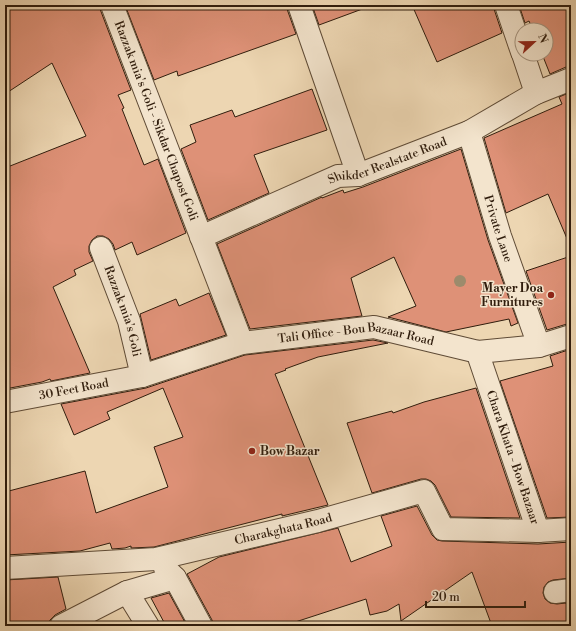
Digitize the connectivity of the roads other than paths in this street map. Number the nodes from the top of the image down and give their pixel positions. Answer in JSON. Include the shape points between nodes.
{"nodes":[{"id":1,"x":112,"y":5,"type":"edge"},
{"id":2,"x":299,"y":5,"type":"edge"},
{"id":3,"x":506,"y":5,"type":"edge"},
{"id":4,"x":514,"y":29,"type":"edge"},
{"id":5,"x":525,"y":62,"type":"edge"},
{"id":6,"x":571,"y":79,"type":"edge"},
{"id":7,"x":536,"y":94,"type":"junction"},
{"id":8,"x":469,"y":132,"type":"junction"},
{"id":9,"x":358,"y":175,"type":"junction"},
{"id":10,"x":201,"y":237,"type":"junction"},
{"id":11,"x":101,"y":248,"type":"dead end"},
{"id":12,"x":571,"y":336,"type":"edge"},
{"id":13,"x":242,"y":344,"type":"junction"},
{"id":14,"x":539,"y":346,"type":"junction"},
{"id":15,"x":478,"y":352,"type":"junction"},
{"id":16,"x":142,"y":376,"type":"junction"},
{"id":17,"x":5,"y":402,"type":"edge"},
{"id":18,"x":571,"y":529,"type":"edge"},
{"id":19,"x":538,"y":531,"type":"junction"},
{"id":20,"x":156,"y":559,"type":"junction"},
{"id":21,"x":5,"y":568,"type":"edge"},
{"id":22,"x":174,"y":578,"type":"junction"},
{"id":23,"x":127,"y":592,"type":"junction"},
{"id":24,"x":61,"y":626,"type":"edge"},
{"id":25,"x":148,"y":626,"type":"edge"},
{"id":26,"x":201,"y":626,"type":"edge"}],
"edges":[{"from":1,"to":10,"type":"street","name":"Razzak mia's Goli - Sikdar Chapost Goli"},
{"from":2,"to":9,"type":"street"},
{"from":3,"to":4,"type":"street"},
{"from":5,"to":7,"type":"street"},
{"from":6,"to":7,"type":"street","name":"Shikder Realstate Road"},
{"from":7,"to":8,"type":"street","name":"Shikder Realstate Road"},
{"from":8,"to":9,"type":"street","name":"Shikder Realstate Road"},
{"from":8,"to":14,"type":"street","name":"Private Lane","via":[[500,236]]},
{"from":9,"to":10,"type":"street","name":"Shikder Realstate Road","via":[[338,176]]},
{"from":10,"to":13,"type":"street","name":"Razzak mia's Goli - Sikdar Chapost Goli"},
{"from":11,"to":16,"type":"street","name":"Razzak mia's Goli","via":[[129,321]]},
{"from":12,"to":14,"type":"street","name":"Tali Office - Bou Bazaar Road"},
{"from":13,"to":15,"type":"street","name":"Tali Office - Bou Bazaar Road","via":[[374,327]]},
{"from":13,"to":16,"type":"street","name":"Tali Office - Bou Bazaar Road"},
{"from":14,"to":15,"type":"street","name":"Tali Office - Bou Bazaar Road"},
{"from":15,"to":19,"type":"street","name":"Chara Khata - Bow Bazaar"},
{"from":16,"to":17,"type":"street","name":"30 Feet Road"},
{"from":18,"to":19,"type":"street","name":"Chara Khata - Bow Bazaar"},
{"from":19,"to":20,"type":"street","name":"Charakghata Road","via":[[444,529],[424,491],[318,522]]},
{"from":20,"to":21,"type":"street","name":"Charakghata Road"},
{"from":20,"to":22,"type":"street"},
{"from":22,"to":23,"type":"street"},
{"from":22,"to":26,"type":"street"},
{"from":23,"to":24,"type":"street"},
{"from":23,"to":25,"type":"street"}]}
